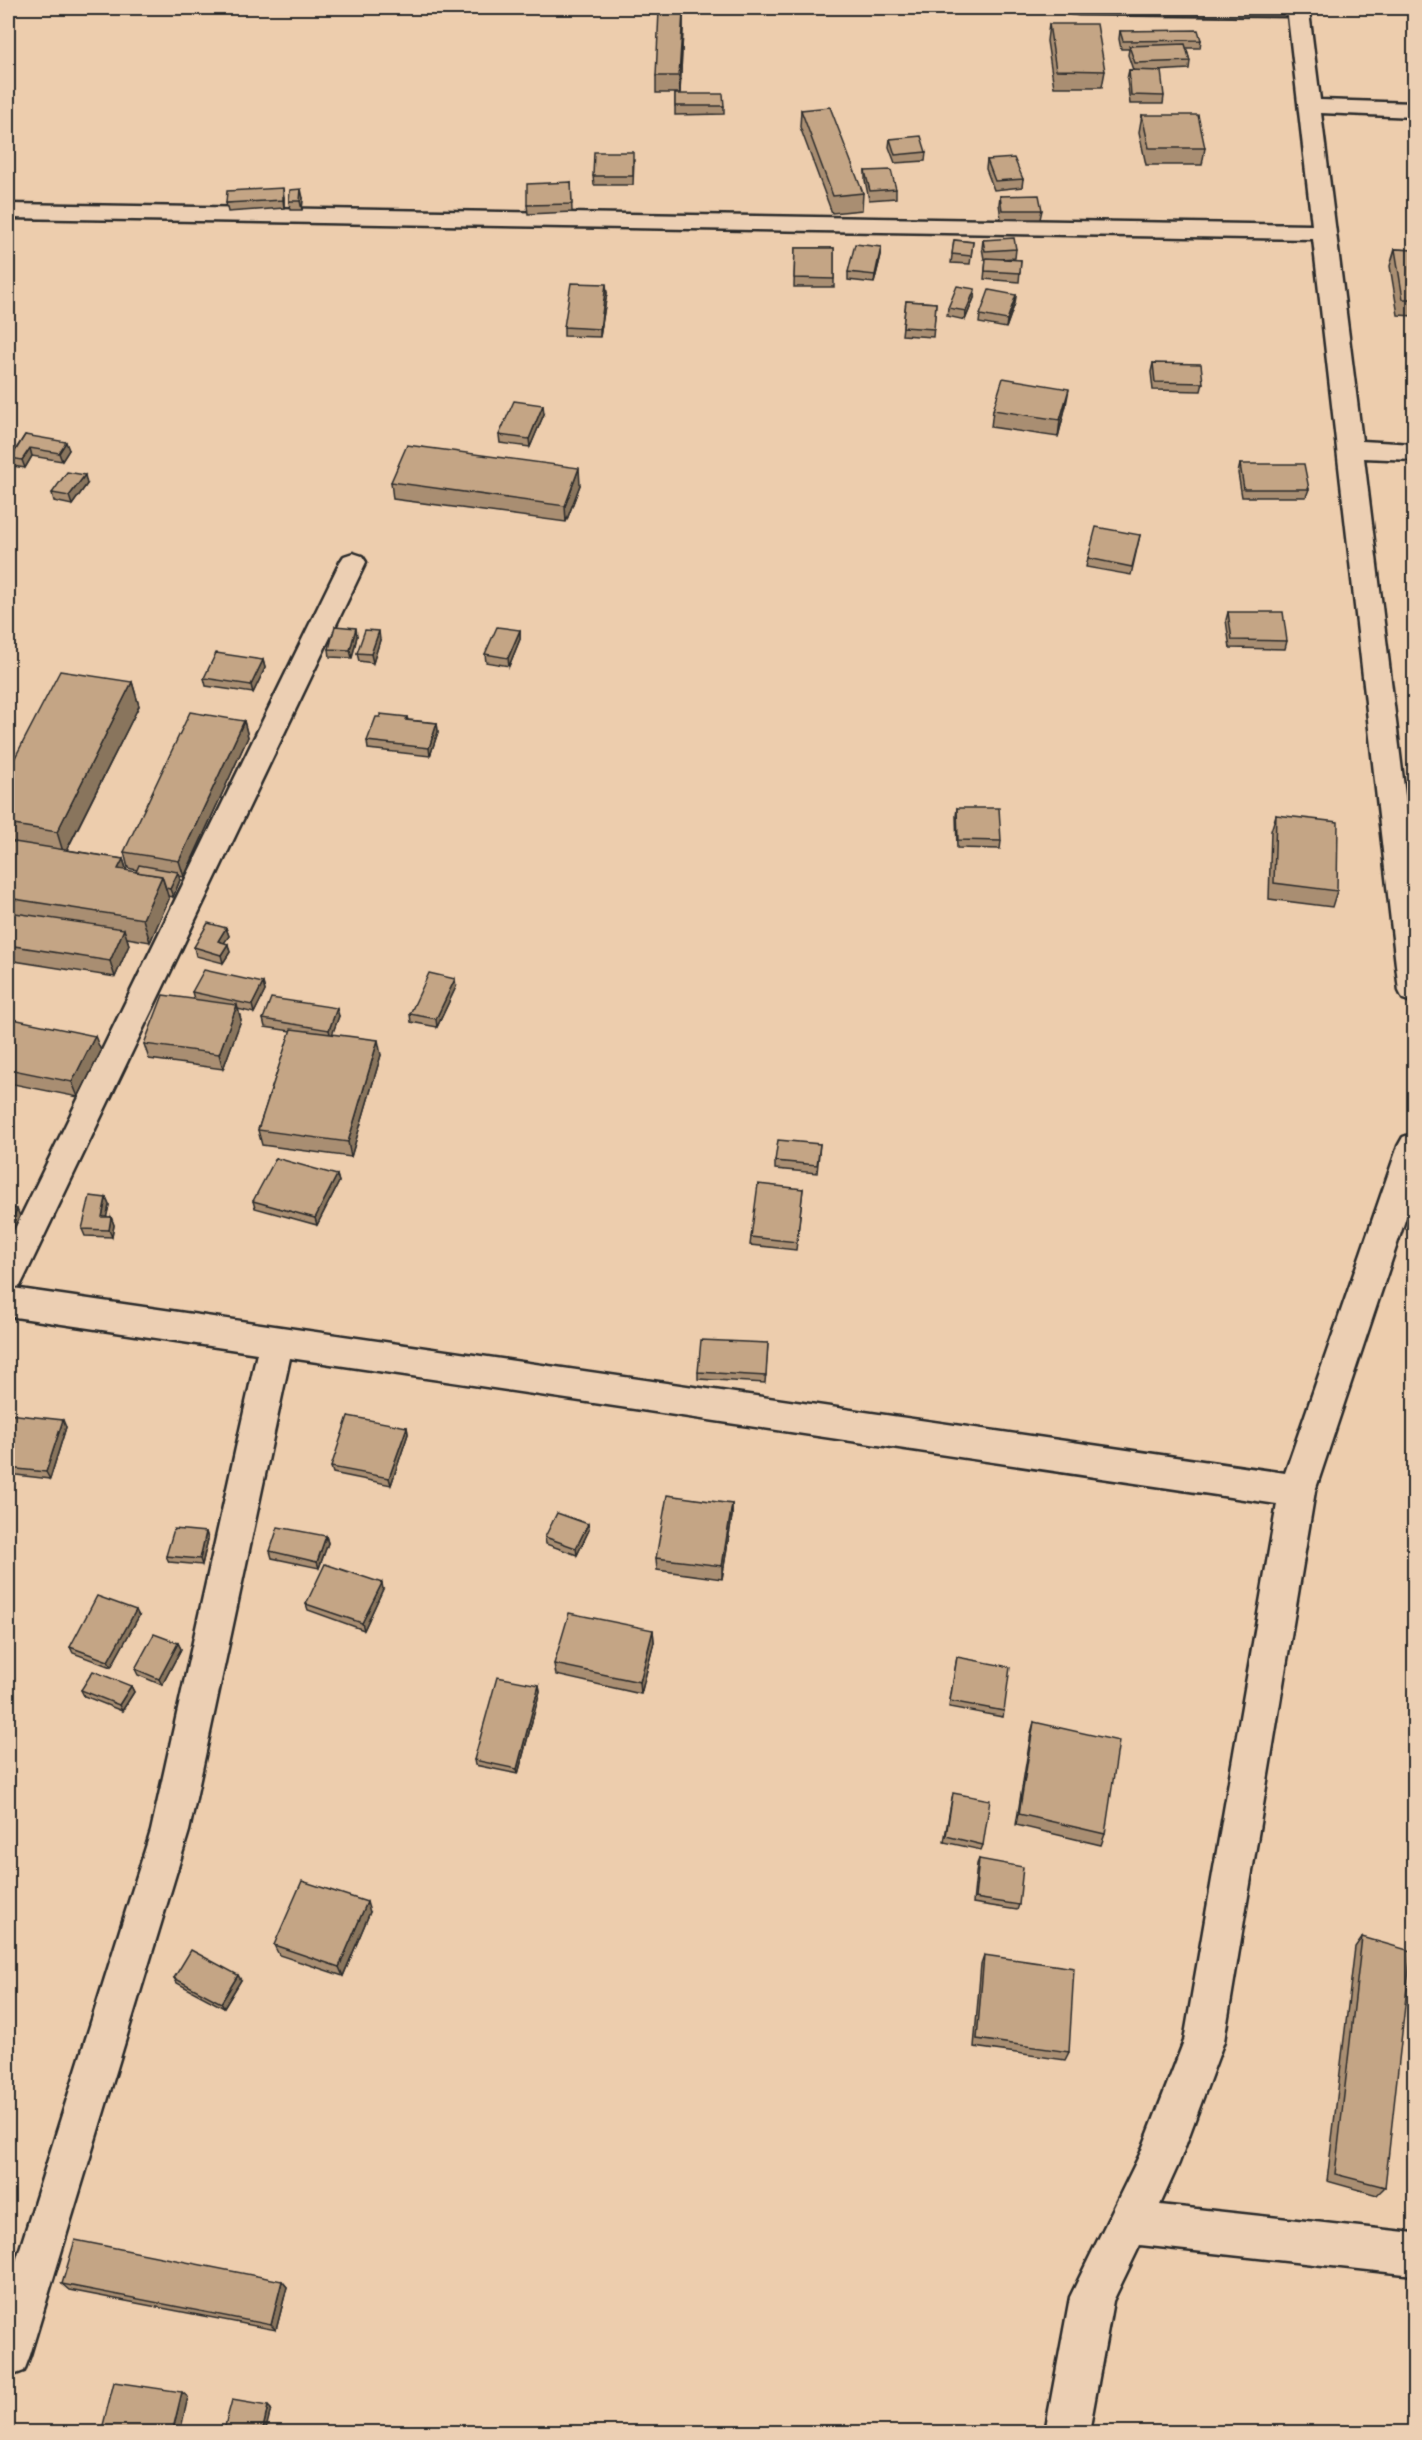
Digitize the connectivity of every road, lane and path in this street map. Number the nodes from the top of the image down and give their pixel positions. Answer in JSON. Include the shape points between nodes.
{"nodes":[{"id":1,"x":1080,"y":8,"type":"edge"},
{"id":2,"x":1094,"y":8,"type":"edge"},
{"id":3,"x":1300,"y":9,"type":"edge"},
{"id":4,"x":1310,"y":106,"type":"junction"},
{"id":5,"x":1414,"y":110,"type":"edge"},
{"id":6,"x":8,"y":212,"type":"edge"},
{"id":7,"x":1325,"y":232,"type":"junction"},
{"id":8,"x":1350,"y":449,"type":"junction"},
{"id":9,"x":1414,"y":452,"type":"edge"},
{"id":10,"x":353,"y":562,"type":"dead end"},
{"id":11,"x":1414,"y":991,"type":"edge"},
{"id":12,"x":1414,"y":1146,"type":"edge"},
{"id":13,"x":8,"y":1276,"type":"edge"},
{"id":14,"x":8,"y":1302,"type":"edge"},
{"id":15,"x":277,"y":1341,"type":"junction"},
{"id":16,"x":1297,"y":1491,"type":"junction"},
{"id":17,"x":1129,"y":2223,"type":"junction"},
{"id":18,"x":1414,"y":2254,"type":"edge"},
{"id":19,"x":8,"y":2355,"type":"edge"},
{"id":20,"x":1067,"y":2433,"type":"edge"}],
"edges":[{"from":1,"to":2,"type":"street"},
{"from":2,"to":3,"type":"street"},
{"from":3,"to":4,"type":"street"},
{"from":4,"to":5,"type":"street"},
{"from":4,"to":7,"type":"street"},
{"from":6,"to":7,"type":"street"},
{"from":7,"to":8,"type":"street"},
{"from":8,"to":9,"type":"street"},
{"from":8,"to":11,"type":"street"},
{"from":10,"to":13,"type":"street"},
{"from":12,"to":16,"type":"street"},
{"from":14,"to":15,"type":"street"},
{"from":15,"to":16,"type":"street"},
{"from":15,"to":19,"type":"street","via":[[170,1831]]},
{"from":16,"to":17,"type":"street","via":[[1204,2041],[1158,2163]]},
{"from":17,"to":18,"type":"street"},
{"from":17,"to":20,"type":"street","via":[[1092,2297]]}]}
